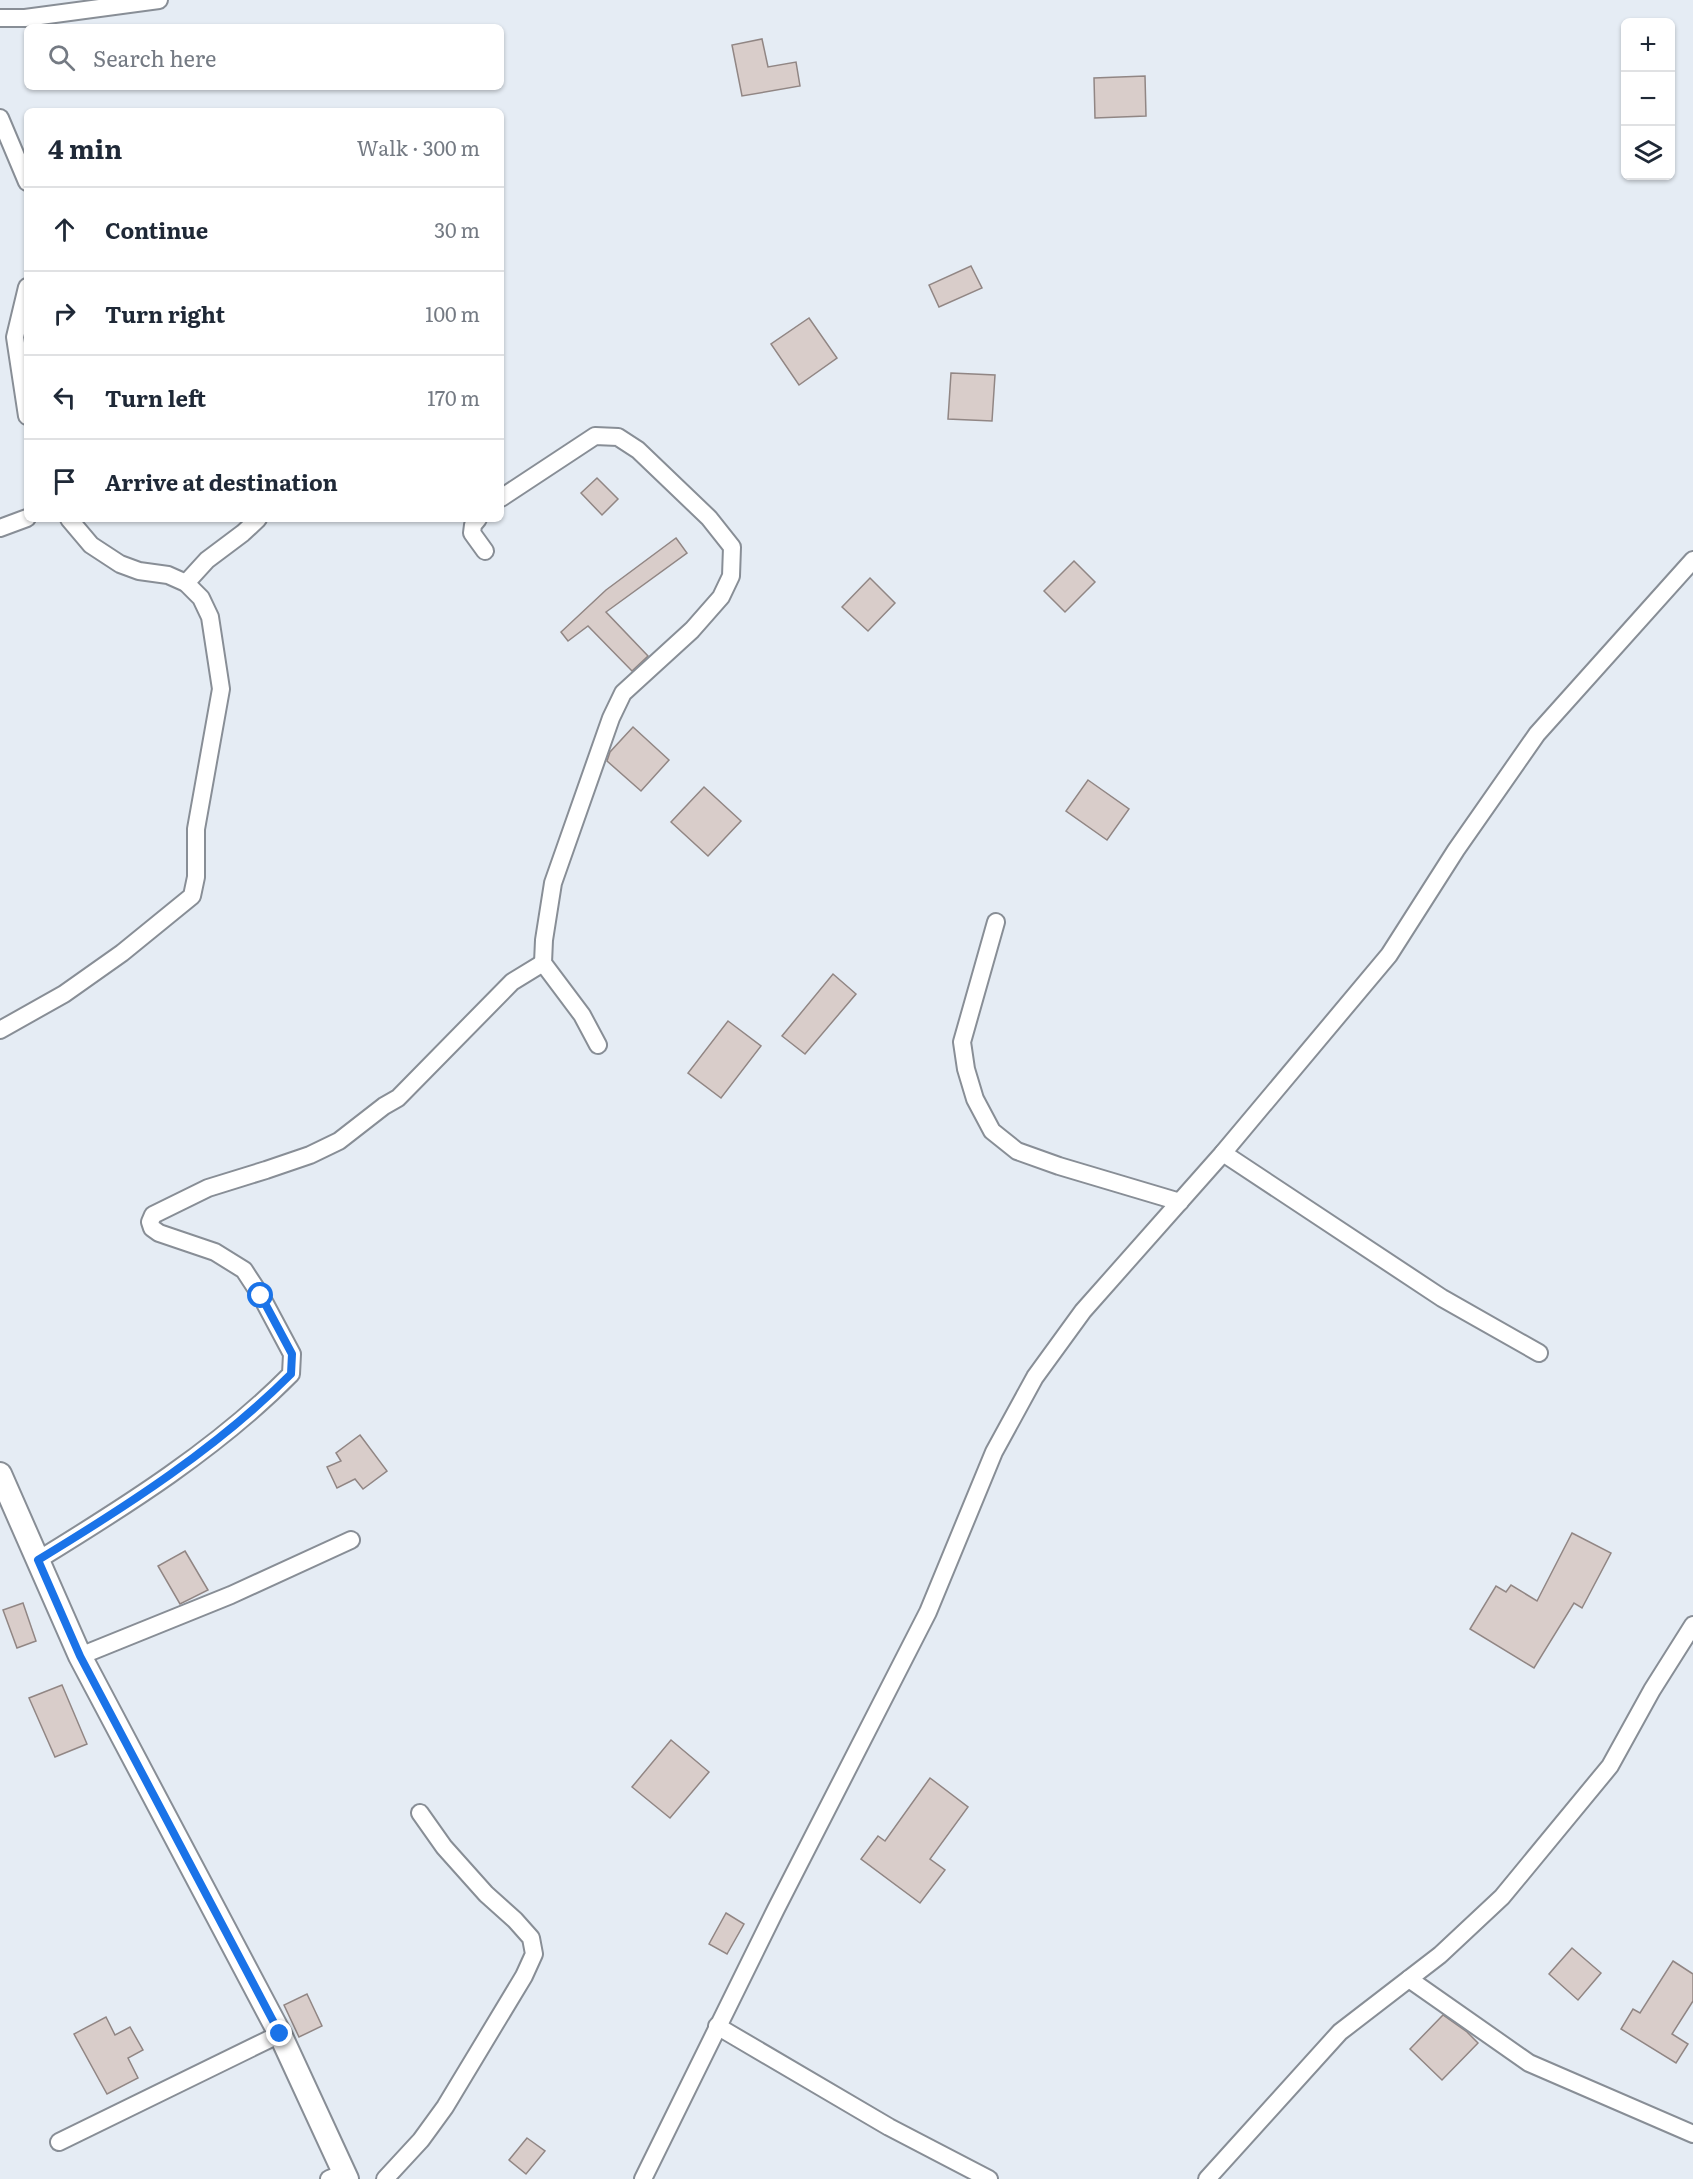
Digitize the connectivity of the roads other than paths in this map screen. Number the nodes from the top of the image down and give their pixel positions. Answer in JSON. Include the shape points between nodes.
{"nodes":[{"id":1,"x":159,"y":0,"type":"edge"},
{"id":2,"x":0,"y":18,"type":"edge"},
{"id":3,"x":0,"y":118,"type":"edge"},
{"id":4,"x":24,"y":175,"type":"edge"},
{"id":5,"x":24,"y":299,"type":"edge"},
{"id":6,"x":24,"y":396,"type":"edge"},
{"id":7,"x":504,"y":496,"type":"edge"},
{"id":8,"x":24,"y":519,"type":"edge"},
{"id":9,"x":72,"y":522,"type":"edge"},
{"id":10,"x":255,"y":522,"type":"edge"},
{"id":11,"x":476,"y":522,"type":"edge"},
{"id":12,"x":0,"y":528,"type":"edge"},
{"id":13,"x":485,"y":552,"type":"dead end"},
{"id":14,"x":1693,"y":560,"type":"edge"},
{"id":15,"x":186,"y":583,"type":"junction"},
{"id":16,"x":996,"y":922,"type":"dead end"},
{"id":17,"x":543,"y":963,"type":"junction"},
{"id":18,"x":0,"y":1030,"type":"edge"},
{"id":19,"x":598,"y":1045,"type":"dead end"},
{"id":20,"x":1223,"y":1153,"type":"junction"},
{"id":21,"x":1180,"y":1202,"type":"junction"},
{"id":22,"x":1539,"y":1353,"type":"dead end"},
{"id":23,"x":0,"y":1474,"type":"edge"},
{"id":24,"x":351,"y":1540,"type":"dead end"},
{"id":25,"x":38,"y":1560,"type":"junction"},
{"id":26,"x":1693,"y":1625,"type":"edge"},
{"id":27,"x":80,"y":1656,"type":"junction"},
{"id":28,"x":420,"y":1814,"type":"dead end"},
{"id":29,"x":1409,"y":1979,"type":"junction"},
{"id":30,"x":717,"y":2026,"type":"junction"},
{"id":31,"x":280,"y":2034,"type":"junction"},
{"id":32,"x":1693,"y":2134,"type":"edge"},
{"id":33,"x":59,"y":2142,"type":"dead end"},
{"id":34,"x":340,"y":2177,"type":"edge"},
{"id":35,"x":386,"y":2179,"type":"edge"},
{"id":36,"x":643,"y":2179,"type":"edge"},
{"id":37,"x":989,"y":2179,"type":"edge"},
{"id":38,"x":1207,"y":2179,"type":"edge"}],
"edges":[{"from":1,"to":2,"type":"street"},
{"from":3,"to":4,"type":"street"},
{"from":5,"to":6,"type":"street","via":[[15,337]]},
{"from":7,"to":17,"type":"street","via":[[595,435],[618,437],[638,450],[709,518],[732,547],[731,576],[721,597],[692,630],[623,693],[611,718],[553,883]]},
{"from":8,"to":12,"type":"street"},
{"from":9,"to":15,"type":"street","via":[[91,545],[120,564]]},
{"from":10,"to":15,"type":"street","via":[[207,560]]},
{"from":11,"to":13,"type":"street","via":[[472,533]]},
{"from":14,"to":20,"type":"street","via":[[1537,734],[1389,955]]},
{"from":15,"to":18,"type":"street","via":[[201,598],[210,617],[221,689],[196,829],[192,896],[64,994]]},
{"from":16,"to":21,"type":"street","via":[[962,1042],[975,1100],[992,1131],[1017,1151]]},
{"from":17,"to":19,"type":"street","via":[[582,1015]]},
{"from":17,"to":25,"type":"street","via":[[512,982],[398,1098],[339,1141],[310,1155],[208,1188],[153,1215],[150,1222],[159,1233],[215,1252],[244,1270],[292,1354],[291,1374],[180,1467],[122,1509]]},
{"from":20,"to":21,"type":"street"},
{"from":20,"to":22,"type":"street","via":[[1442,1298]]},
{"from":21,"to":30,"type":"street","via":[[1083,1311],[1035,1377],[994,1452],[928,1612]]},
{"from":23,"to":25,"type":"main road"},
{"from":24,"to":27,"type":"street","via":[[231,1595]]},
{"from":25,"to":27,"type":"main road"},
{"from":26,"to":29,"type":"street","via":[[1610,1766],[1502,1897]]},
{"from":27,"to":31,"type":"main road"},
{"from":28,"to":35,"type":"street","via":[[478,1886],[531,1938],[534,1954],[445,2107]]},
{"from":29,"to":32,"type":"street","via":[[1529,2063]]},
{"from":29,"to":38,"type":"street","via":[[1340,2032]]},
{"from":30,"to":36,"type":"street"},
{"from":30,"to":37,"type":"street","via":[[889,2127]]},
{"from":31,"to":33,"type":"street"},
{"from":31,"to":34,"type":"main road"}]}
